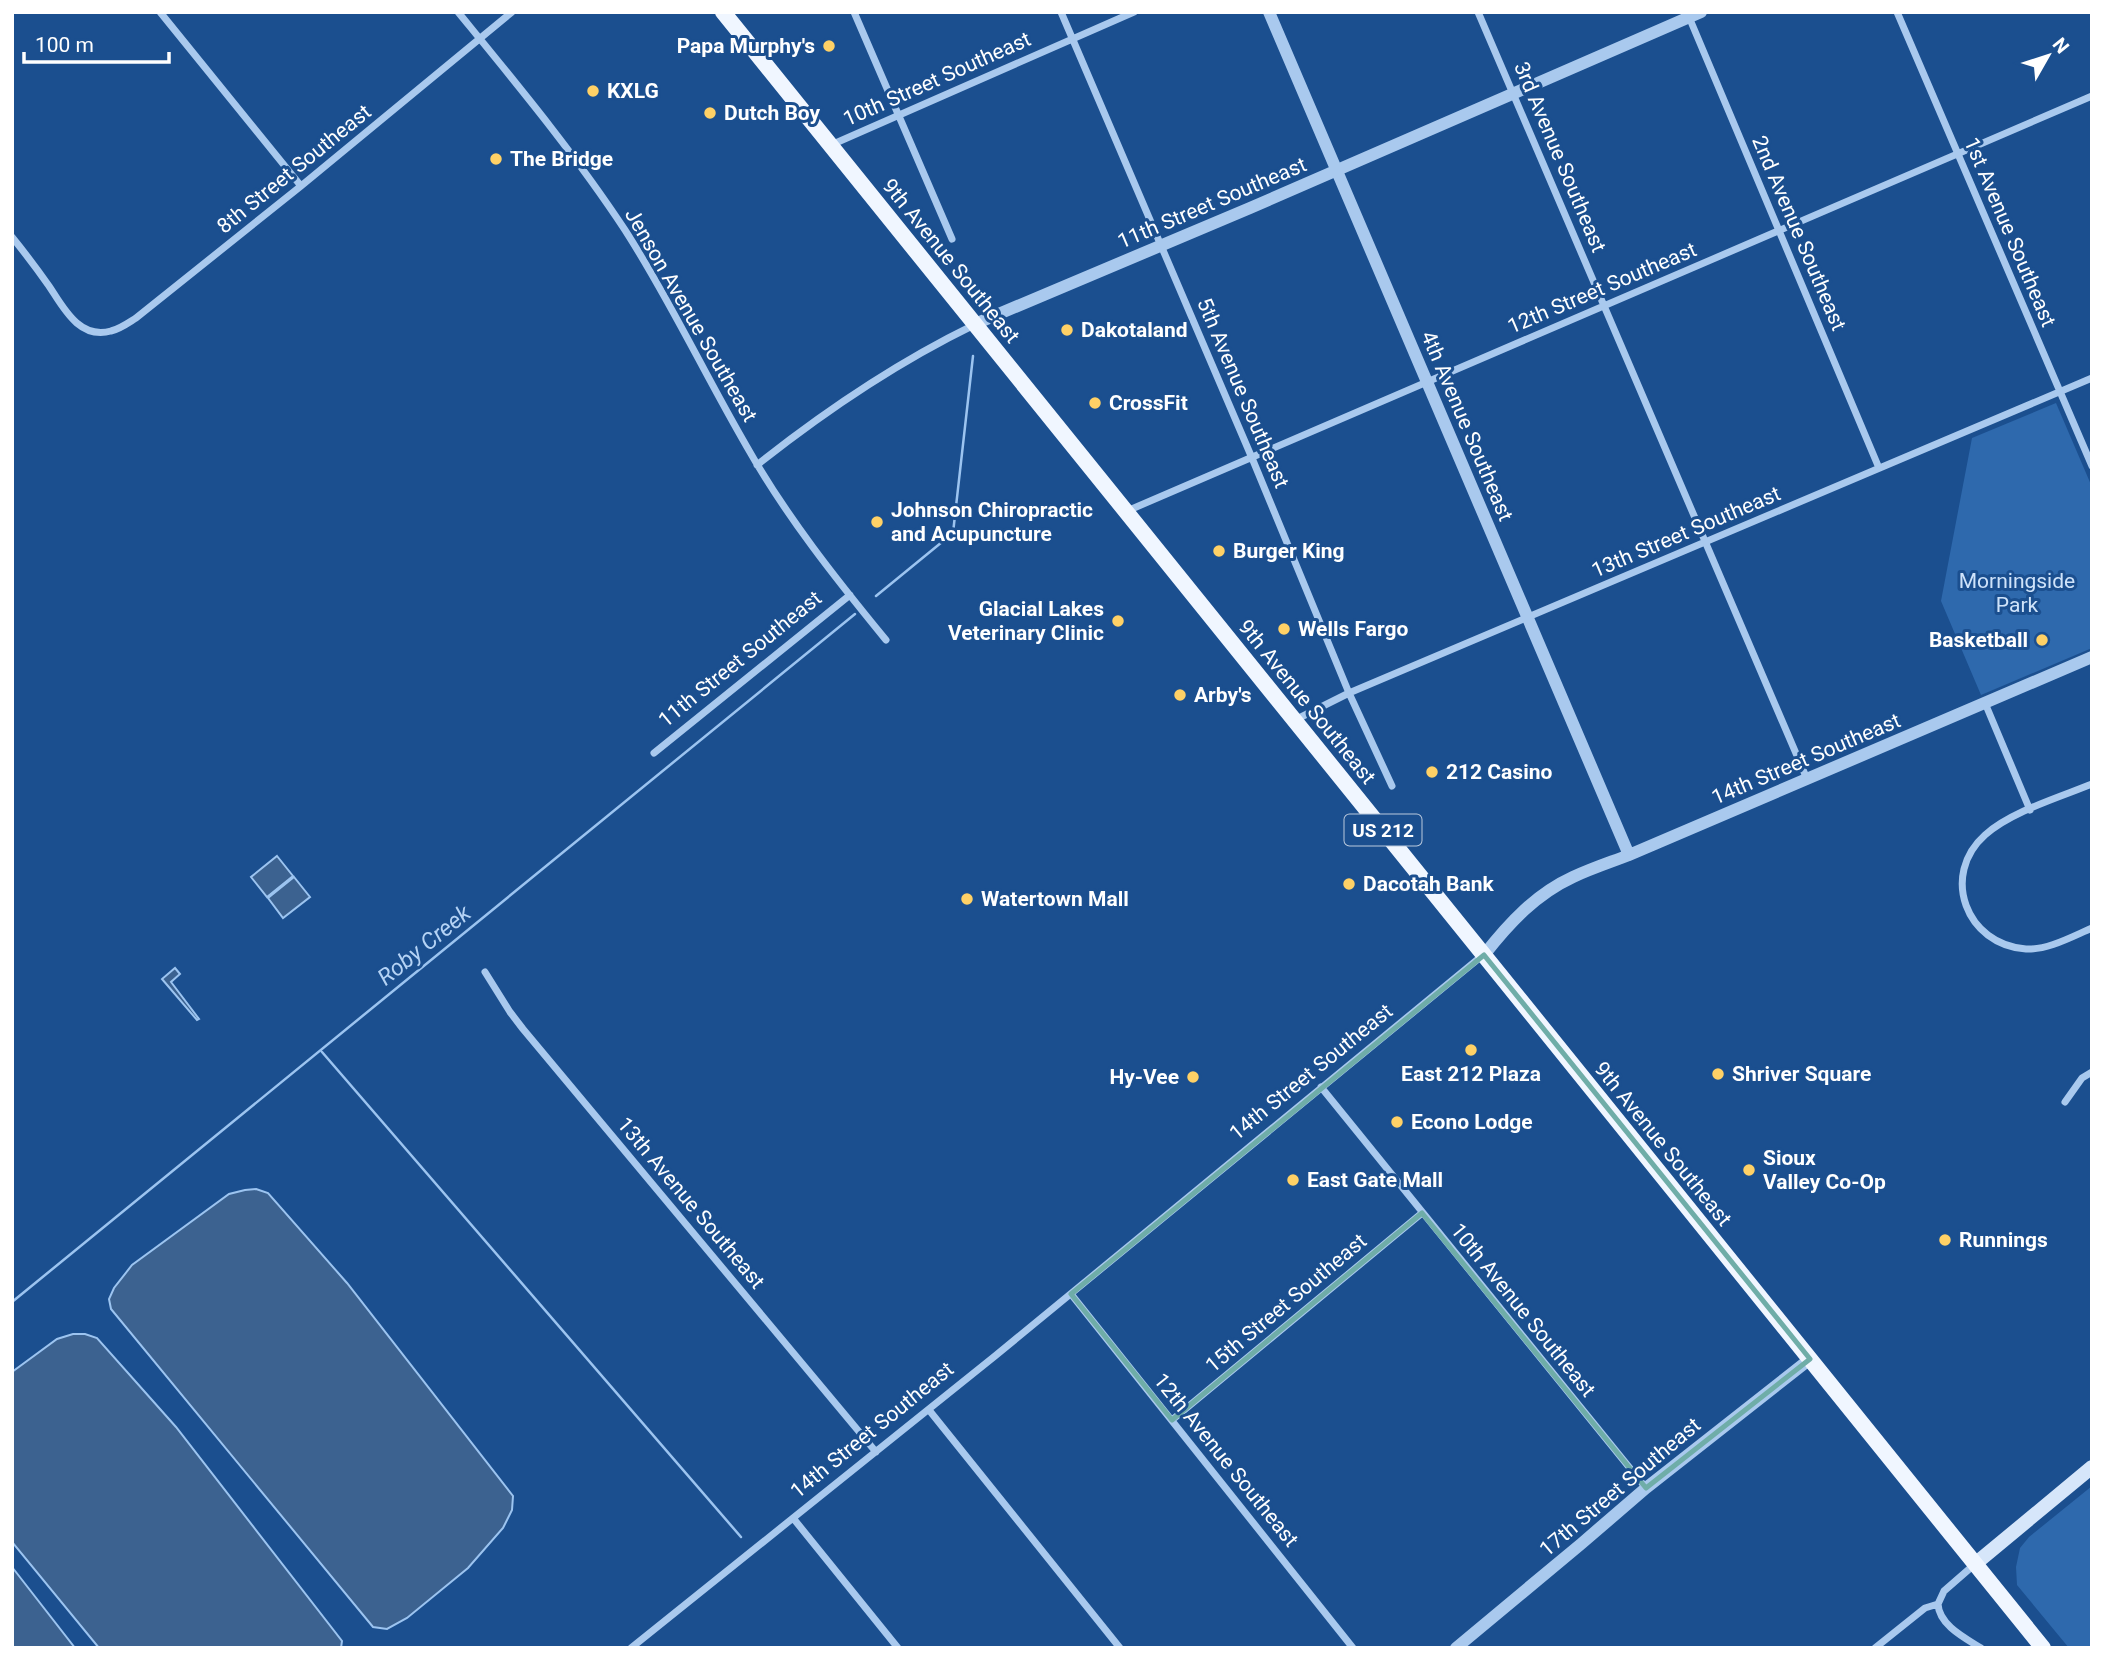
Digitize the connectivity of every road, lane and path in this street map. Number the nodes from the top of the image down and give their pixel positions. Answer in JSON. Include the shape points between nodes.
{"nodes":[{"id":1,"x":160,"y":12,"type":"edge"},
{"id":2,"x":458,"y":12,"type":"edge"},
{"id":3,"x":512,"y":12,"type":"edge"},
{"id":4,"x":723,"y":12,"type":"edge"},
{"id":5,"x":854,"y":12,"type":"edge"},
{"id":6,"x":1061,"y":12,"type":"edge"},
{"id":7,"x":1134,"y":12,"type":"edge"},
{"id":8,"x":1269,"y":12,"type":"edge"},
{"id":9,"x":1478,"y":12,"type":"edge"},
{"id":10,"x":1897,"y":12,"type":"edge"},
{"id":11,"x":1693,"y":14,"type":"edge"},
{"id":12,"x":480,"y":39,"type":"junction"},
{"id":13,"x":1072,"y":39,"type":"junction"},
{"id":14,"x":1513,"y":93,"type":"junction"},
{"id":15,"x":2092,"y":96,"type":"edge"},
{"id":16,"x":897,"y":115,"type":"junction"},
{"id":17,"x":830,"y":145,"type":"junction"},
{"id":18,"x":1957,"y":155,"type":"junction"},
{"id":19,"x":1336,"y":170,"type":"junction"},
{"id":20,"x":301,"y":186,"type":"junction"},
{"id":21,"x":1780,"y":232,"type":"junction"},
{"id":22,"x":12,"y":237,"type":"edge"},
{"id":23,"x":952,"y":239,"type":"dead end"},
{"id":24,"x":1161,"y":246,"type":"junction"},
{"id":25,"x":1605,"y":306,"type":"junction"},
{"id":26,"x":975,"y":324,"type":"junction"},
{"id":27,"x":2092,"y":378,"type":"edge"},
{"id":28,"x":1427,"y":381,"type":"junction"},
{"id":29,"x":2060,"y":391,"type":"junction"},
{"id":30,"x":1252,"y":458,"type":"junction"},
{"id":31,"x":757,"y":465,"type":"junction"},
{"id":32,"x":2092,"y":466,"type":"edge"},
{"id":33,"x":1879,"y":468,"type":"junction"},
{"id":34,"x":1126,"y":511,"type":"junction"},
{"id":35,"x":1705,"y":543,"type":"junction"},
{"id":36,"x":850,"y":596,"type":"junction"},
{"id":37,"x":1528,"y":617,"type":"junction"},
{"id":38,"x":886,"y":640,"type":"dead end"},
{"id":39,"x":2092,"y":657,"type":"edge"},
{"id":40,"x":1349,"y":693,"type":"junction"},
{"id":41,"x":1985,"y":703,"type":"junction"},
{"id":42,"x":1294,"y":720,"type":"junction"},
{"id":43,"x":654,"y":753,"type":"dead end"},
{"id":44,"x":1807,"y":779,"type":"junction"},
{"id":45,"x":2092,"y":784,"type":"edge"},
{"id":46,"x":1392,"y":786,"type":"dead end"},
{"id":47,"x":2030,"y":810,"type":"junction"},
{"id":48,"x":1629,"y":855,"type":"junction"},
{"id":49,"x":2092,"y":928,"type":"edge"},
{"id":50,"x":1484,"y":955,"type":"junction"},
{"id":51,"x":485,"y":972,"type":"dead end"},
{"id":52,"x":2092,"y":1072,"type":"edge"},
{"id":53,"x":1321,"y":1087,"type":"junction"},
{"id":54,"x":2065,"y":1102,"type":"dead end"},
{"id":55,"x":1422,"y":1213,"type":"junction"},
{"id":56,"x":1071,"y":1294,"type":"junction"},
{"id":57,"x":1810,"y":1359,"type":"junction"},
{"id":58,"x":929,"y":1410,"type":"junction"},
{"id":59,"x":1172,"y":1420,"type":"junction"},
{"id":60,"x":877,"y":1452,"type":"junction"},
{"id":61,"x":2092,"y":1467,"type":"edge"},
{"id":62,"x":1646,"y":1488,"type":"junction"},
{"id":63,"x":793,"y":1518,"type":"junction"},
{"id":64,"x":1975,"y":1564,"type":"junction"},
{"id":65,"x":1938,"y":1604,"type":"junction"},
{"id":66,"x":631,"y":1648,"type":"edge"},
{"id":67,"x":898,"y":1648,"type":"edge"},
{"id":68,"x":1120,"y":1648,"type":"edge"},
{"id":69,"x":1353,"y":1648,"type":"edge"},
{"id":70,"x":1456,"y":1648,"type":"edge"},
{"id":71,"x":1875,"y":1648,"type":"edge"},
{"id":72,"x":1981,"y":1648,"type":"edge"},
{"id":73,"x":2043,"y":1648,"type":"edge"}],
"edges":[{"from":1,"to":20,"type":"street"},
{"from":2,"to":12,"type":"street","name":"Jenson Avenue Southeast"},
{"from":3,"to":12,"type":"street","name":"8th Street Southeast"},
{"from":4,"to":17,"type":"main road","name":"9th Avenue Southeast","number":"US 212"},
{"from":5,"to":16,"type":"street"},
{"from":6,"to":13,"type":"street","name":"5th Avenue Southeast"},
{"from":7,"to":13,"type":"street","name":"10th Street Southeast"},
{"from":8,"to":19,"type":"street","name":"4th Avenue Southeast"},
{"from":9,"to":14,"type":"street","name":"3rd Avenue Southeast"},
{"from":10,"to":18,"type":"street","name":"1st Avenue Southeast"},
{"from":11,"to":14,"type":"street","name":"11th Street Southeast"},
{"from":11,"to":21,"type":"street","name":"2nd Avenue Southeast"},
{"from":12,"to":20,"type":"street","name":"8th Street Southeast"},
{"from":12,"to":31,"type":"street","name":"Jenson Avenue Southeast","via":[[625,229]]},
{"from":13,"to":16,"type":"street","name":"10th Street Southeast"},
{"from":13,"to":24,"type":"street","name":"5th Avenue Southeast"},
{"from":14,"to":19,"type":"street","name":"11th Street Southeast"},
{"from":14,"to":25,"type":"street","name":"3rd Avenue Southeast"},
{"from":15,"to":18,"type":"street","name":"12th Street Southeast"},
{"from":16,"to":17,"type":"street","name":"10th Street Southeast"},
{"from":16,"to":23,"type":"street"},
{"from":17,"to":26,"type":"main road","name":"9th Avenue Southeast","number":"US 212"},
{"from":18,"to":21,"type":"street","name":"12th Street Southeast"},
{"from":18,"to":29,"type":"street","name":"1st Avenue Southeast"},
{"from":19,"to":24,"type":"street","name":"11th Street Southeast"},
{"from":19,"to":28,"type":"street","name":"4th Avenue Southeast"},
{"from":20,"to":22,"type":"street","name":"8th Street Southeast","via":[[114,331],[102,333],[76,323]]},
{"from":21,"to":25,"type":"street","name":"12th Street Southeast"},
{"from":21,"to":33,"type":"street","name":"2nd Avenue Southeast"},
{"from":24,"to":26,"type":"street","name":"11th Street Southeast"},
{"from":24,"to":30,"type":"street","name":"5th Avenue Southeast"},
{"from":25,"to":28,"type":"street","name":"12th Street Southeast"},
{"from":25,"to":35,"type":"street","name":"3rd Avenue Southeast"},
{"from":26,"to":31,"type":"street","name":"11th Street Southeast","via":[[856,391]]},
{"from":26,"to":34,"type":"main road","name":"9th Avenue Southeast","number":"US 212"},
{"from":27,"to":29,"type":"street","name":"13th Street Southeast"},
{"from":28,"to":30,"type":"street","name":"12th Street Southeast"},
{"from":28,"to":37,"type":"street","name":"4th Avenue Southeast"},
{"from":29,"to":32,"type":"street","name":"1st Avenue Southeast"},
{"from":29,"to":33,"type":"street","name":"13th Street Southeast"},
{"from":30,"to":34,"type":"street","name":"12th Street Southeast"},
{"from":30,"to":40,"type":"street","name":"5th Avenue Southeast"},
{"from":31,"to":36,"type":"street","name":"Jenson Avenue Southeast"},
{"from":33,"to":35,"type":"street","name":"13th Street Southeast"},
{"from":34,"to":42,"type":"main road","name":"9th Avenue Southeast","number":"US 212"},
{"from":35,"to":37,"type":"street","name":"13th Street Southeast"},
{"from":35,"to":44,"type":"street","name":"3rd Avenue Southeast"},
{"from":36,"to":38,"type":"street","name":"Jenson Avenue Southeast"},
{"from":36,"to":43,"type":"street","name":"11th Street Southeast"},
{"from":37,"to":40,"type":"street","name":"13th Street Southeast"},
{"from":37,"to":48,"type":"street","name":"4th Avenue Southeast"},
{"from":39,"to":41,"type":"street","name":"14th Street Southeast"},
{"from":40,"to":42,"type":"street","name":"13th Street Southeast"},
{"from":40,"to":46,"type":"street","name":"5th Avenue Southeast"},
{"from":41,"to":44,"type":"street","name":"14th Street Southeast"},
{"from":41,"to":47,"type":"street"},
{"from":42,"to":50,"type":"main road","name":"9th Avenue Southeast","number":"US 212"},
{"from":44,"to":48,"type":"street","name":"14th Street Southeast"},
{"from":45,"to":47,"type":"street"},
{"from":47,"to":49,"type":"street","via":[[1984,836],[1968,857],[1962,885],[1970,917],[2002,943],[2028,949]]},
{"from":48,"to":50,"type":"street","name":"14th Street Southeast","via":[[1573,877],[1540,897],[1506,927]]},
{"from":50,"to":53,"type":"street","name":"14th Street Southeast"},
{"from":50,"to":57,"type":"main road","name":"9th Avenue Southeast","number":"US 212"},
{"from":51,"to":60,"type":"street","name":"13th Avenue Southeast","via":[[523,1029]]},
{"from":52,"to":54,"type":"street"},
{"from":53,"to":55,"type":"street","name":"10th Avenue Southeast"},
{"from":53,"to":56,"type":"street","name":"14th Street Southeast"},
{"from":55,"to":59,"type":"street","name":"15th Street Southeast"},
{"from":55,"to":62,"type":"street","name":"10th Avenue Southeast"},
{"from":56,"to":58,"type":"street","name":"14th Street Southeast"},
{"from":56,"to":59,"type":"street","name":"12th Avenue Southeast"},
{"from":57,"to":62,"type":"street","name":"17th Street Southeast"},
{"from":57,"to":64,"type":"main road","name":"9th Avenue Southeast","number":"US 212"},
{"from":58,"to":60,"type":"street","name":"14th Street Southeast"},
{"from":58,"to":68,"type":"street"},
{"from":59,"to":69,"type":"street","name":"12th Avenue Southeast"},
{"from":60,"to":63,"type":"street","name":"14th Street Southeast"},
{"from":61,"to":64,"type":"main road"},
{"from":62,"to":70,"type":"street","name":"17th Street Southeast"},
{"from":63,"to":66,"type":"street","name":"14th Street Southeast"},
{"from":63,"to":67,"type":"street"},
{"from":64,"to":65,"type":"street","via":[[1944,1591]]},
{"from":64,"to":73,"type":"main road","name":"9th Avenue Southeast","number":"US 212"},
{"from":65,"to":71,"type":"street","via":[[1925,1608]]},
{"from":65,"to":72,"type":"street","via":[[1945,1621]]}]}
